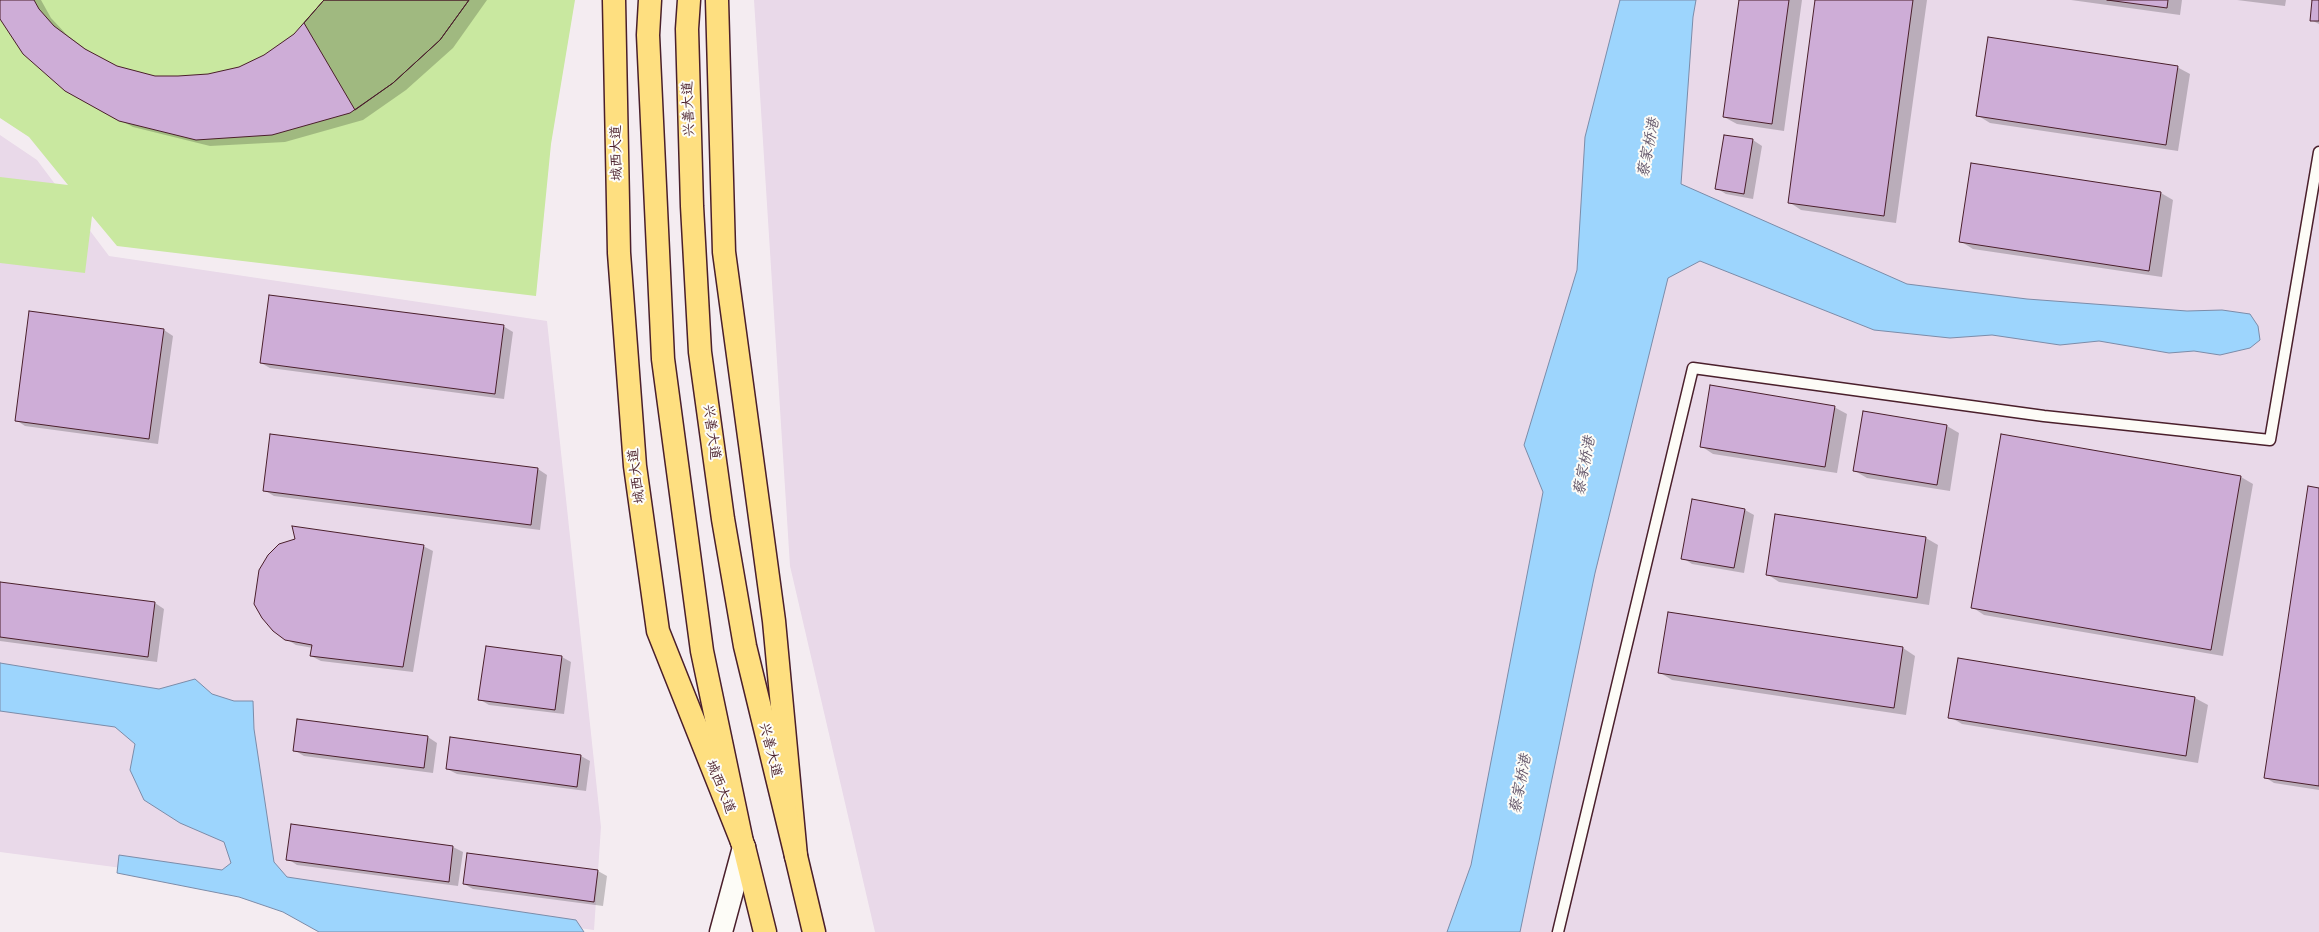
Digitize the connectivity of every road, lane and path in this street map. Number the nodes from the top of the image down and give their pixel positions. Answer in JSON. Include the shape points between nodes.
{"nodes":[{"id":1,"x":614,"y":0,"type":"edge"},
{"id":2,"x":650,"y":0,"type":"edge"},
{"id":3,"x":689,"y":0,"type":"edge"},
{"id":4,"x":717,"y":0,"type":"edge"},
{"id":5,"x":2319,"y":152,"type":"edge"},
{"id":6,"x":743,"y":845,"type":"junction"},
{"id":7,"x":796,"y":856,"type":"junction"},
{"id":8,"x":720,"y":932,"type":"edge"},
{"id":9,"x":765,"y":932,"type":"edge"},
{"id":10,"x":814,"y":932,"type":"edge"},
{"id":11,"x":1558,"y":932,"type":"edge"}],
"edges":[{"from":1,"to":6,"type":"main road","name":"城西大道","via":[[619,253],[635,466],[658,631]]},
{"from":2,"to":6,"type":"main road","via":[[648,34],[663,359],[702,651]]},
{"from":3,"to":7,"type":"main road","name":"兴善大道","via":[[689,98],[700,352],[723,519],[745,646]]},
{"from":4,"to":7,"type":"main road","via":[[724,252],[774,621]]},
{"from":5,"to":11,"type":"lane","via":[[2270,440],[2044,416],[1693,368]]},
{"from":6,"to":8,"type":"main road"},
{"from":6,"to":9,"type":"main road","name":"城西大道"},
{"from":7,"to":10,"type":"main road"}]}
